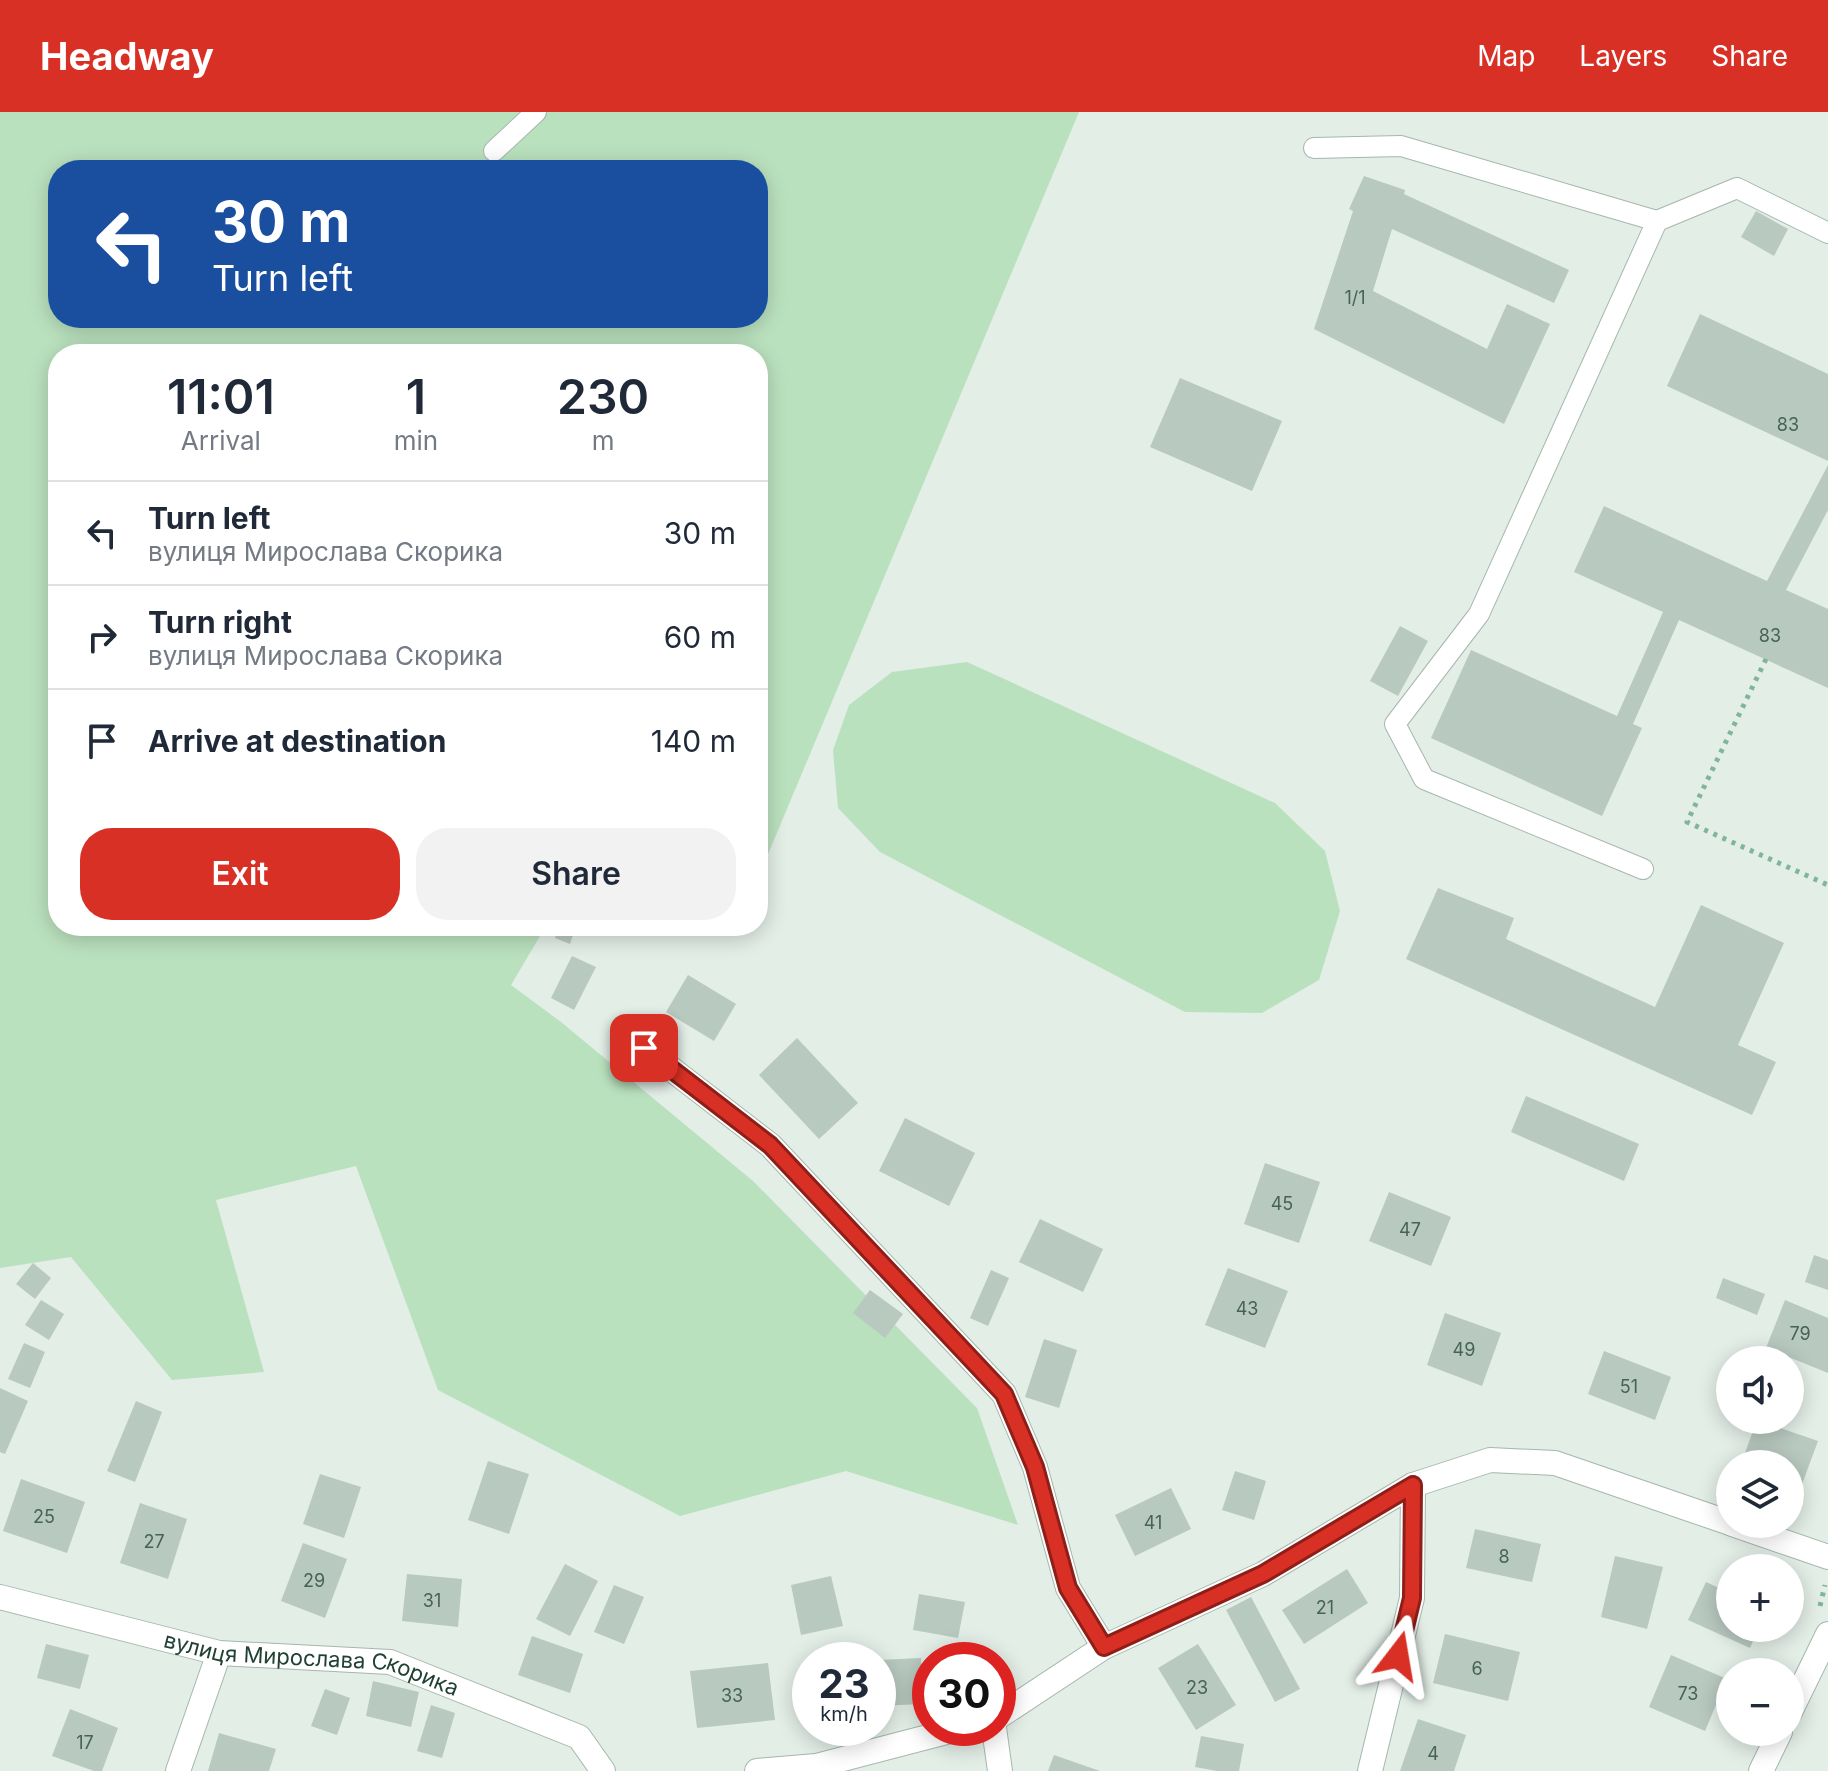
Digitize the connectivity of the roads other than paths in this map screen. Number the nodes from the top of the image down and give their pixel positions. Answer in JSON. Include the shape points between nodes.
{"nodes":[{"id":1,"x":536,"y":112,"type":"edge"},
{"id":2,"x":1314,"y":148,"type":"dead end"},
{"id":3,"x":494,"y":151,"type":"dead end"},
{"id":4,"x":1657,"y":221,"type":"junction"},
{"id":5,"x":1828,"y":233,"type":"edge"},
{"id":6,"x":1643,"y":869,"type":"dead end"},
{"id":7,"x":644,"y":1048,"type":"dead end"},
{"id":8,"x":1413,"y":1485,"type":"junction"},
{"id":9,"x":1716,"y":1519,"type":"edge"},
{"id":10,"x":1772,"y":1538,"type":"edge"},
{"id":11,"x":1828,"y":1557,"type":"edge"},
{"id":12,"x":0,"y":1597,"type":"edge"},
{"id":13,"x":1828,"y":1634,"type":"edge"},
{"id":14,"x":1104,"y":1647,"type":"junction"},
{"id":15,"x":219,"y":1653,"type":"junction"},
{"id":16,"x":1804,"y":1683,"type":"edge"},
{"id":17,"x":1016,"y":1705,"type":"edge"},
{"id":18,"x":912,"y":1741,"type":"edge"},
{"id":19,"x":997,"y":1746,"type":"edge"},
{"id":20,"x":1773,"y":1746,"type":"edge"},
{"id":21,"x":178,"y":1771,"type":"edge"},
{"id":22,"x":603,"y":1771,"type":"edge"},
{"id":23,"x":757,"y":1771,"type":"edge"},
{"id":24,"x":1000,"y":1771,"type":"edge"},
{"id":25,"x":1370,"y":1771,"type":"edge"},
{"id":26,"x":1761,"y":1771,"type":"edge"}],
"edges":[{"from":1,"to":3,"type":"lane"},
{"from":2,"to":4,"type":"lane","via":[[1401,146]]},
{"from":4,"to":5,"type":"lane","via":[[1737,188]]},
{"from":4,"to":6,"type":"lane","via":[[1479,614],[1395,724],[1424,779]]},
{"from":7,"to":14,"type":"street","via":[[770,1145],[1004,1394],[1035,1467],[1068,1588]]},
{"from":8,"to":9,"type":"street","via":[[1490,1460],[1555,1463]]},
{"from":8,"to":14,"type":"street","via":[[1263,1574]]},
{"from":8,"to":25,"type":"street","via":[[1412,1598]]},
{"from":10,"to":11,"type":"street"},
{"from":12,"to":15,"type":"street","name":"вулиця Мирослава Скорика"},
{"from":13,"to":16,"type":"street"},
{"from":14,"to":17,"type":"street"},
{"from":15,"to":21,"type":"street"},
{"from":15,"to":22,"type":"street","name":"вулиця Мирослава Скорика","via":[[390,1662],[579,1737]]},
{"from":18,"to":23,"type":"street","via":[[816,1766]]},
{"from":19,"to":24,"type":"street"},
{"from":20,"to":26,"type":"street"}]}
